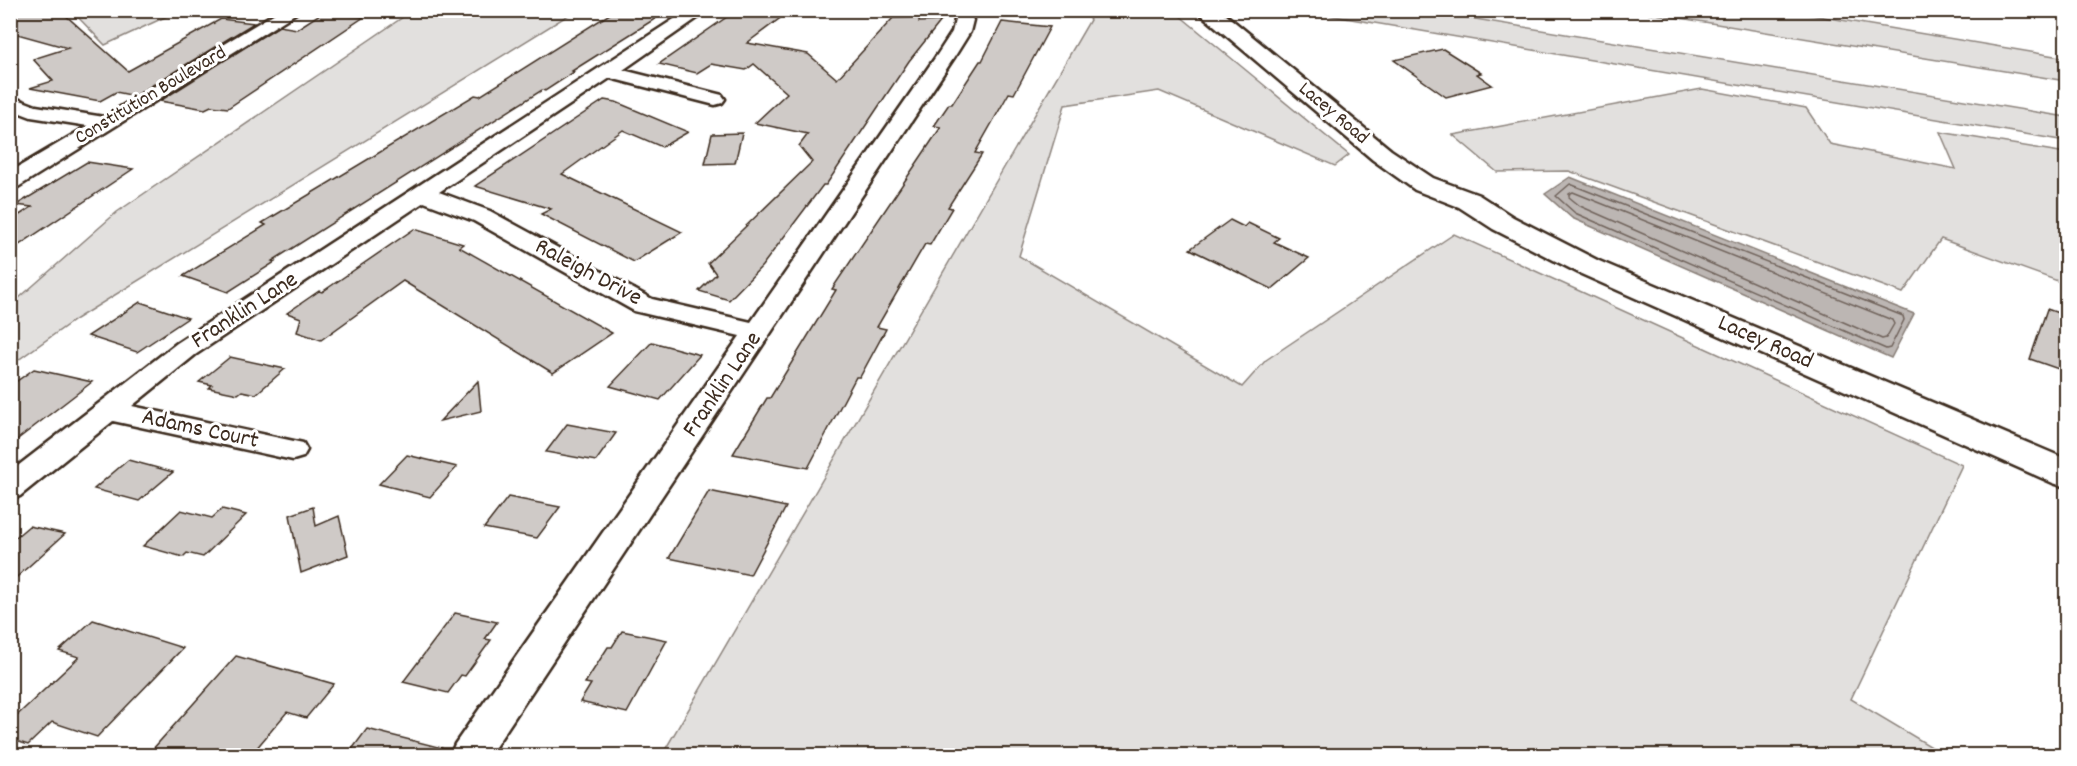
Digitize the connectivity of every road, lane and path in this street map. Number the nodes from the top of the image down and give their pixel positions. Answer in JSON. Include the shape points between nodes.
{"nodes":[{"id":1,"x":293,"y":10,"type":"edge"},
{"id":2,"x":701,"y":10,"type":"edge"},
{"id":3,"x":959,"y":10,"type":"edge"},
{"id":4,"x":1206,"y":10,"type":"edge"},
{"id":5,"x":1238,"y":22,"type":"edge"},
{"id":6,"x":608,"y":72,"type":"junction"},
{"id":7,"x":715,"y":99,"type":"dead end"},
{"id":8,"x":10,"y":102,"type":"edge"},
{"id":9,"x":106,"y":123,"type":"junction"},
{"id":10,"x":10,"y":182,"type":"edge"},
{"id":11,"x":423,"y":194,"type":"junction"},
{"id":12,"x":759,"y":332,"type":"junction"},
{"id":13,"x":107,"y":410,"type":"junction"},
{"id":14,"x":293,"y":450,"type":"dead end"},
{"id":15,"x":2067,"y":474,"type":"edge"},
{"id":16,"x":10,"y":488,"type":"edge"},
{"id":17,"x":468,"y":756,"type":"edge"}],
"edges":[{"from":1,"to":9,"type":"street","name":"Constitution Boulevard"},
{"from":2,"to":6,"type":"street","name":"Franklin Lane"},
{"from":3,"to":12,"type":"street","name":"Franklin Lane","via":[[964,20],[962,32]]},
{"from":4,"to":5,"type":"main road","name":"Lacey Road"},
{"from":5,"to":15,"type":"main road","name":"Lacey Road","via":[[1382,155],[1424,184],[1469,201],[1589,267]]},
{"from":6,"to":7,"type":"street"},
{"from":6,"to":11,"type":"street","name":"Franklin Lane"},
{"from":8,"to":9,"type":"street","via":[[32,111]]},
{"from":9,"to":10,"type":"street","name":"Constitution Boulevard"},
{"from":11,"to":12,"type":"street","name":"Raleigh Drive","via":[[482,216],[643,305]]},
{"from":11,"to":13,"type":"street","name":"Franklin Lane","via":[[186,349]]},
{"from":12,"to":17,"type":"street","name":"Franklin Lane"},
{"from":13,"to":14,"type":"street","name":"Adams Court"},
{"from":13,"to":16,"type":"street","name":"Franklin Lane"}]}
